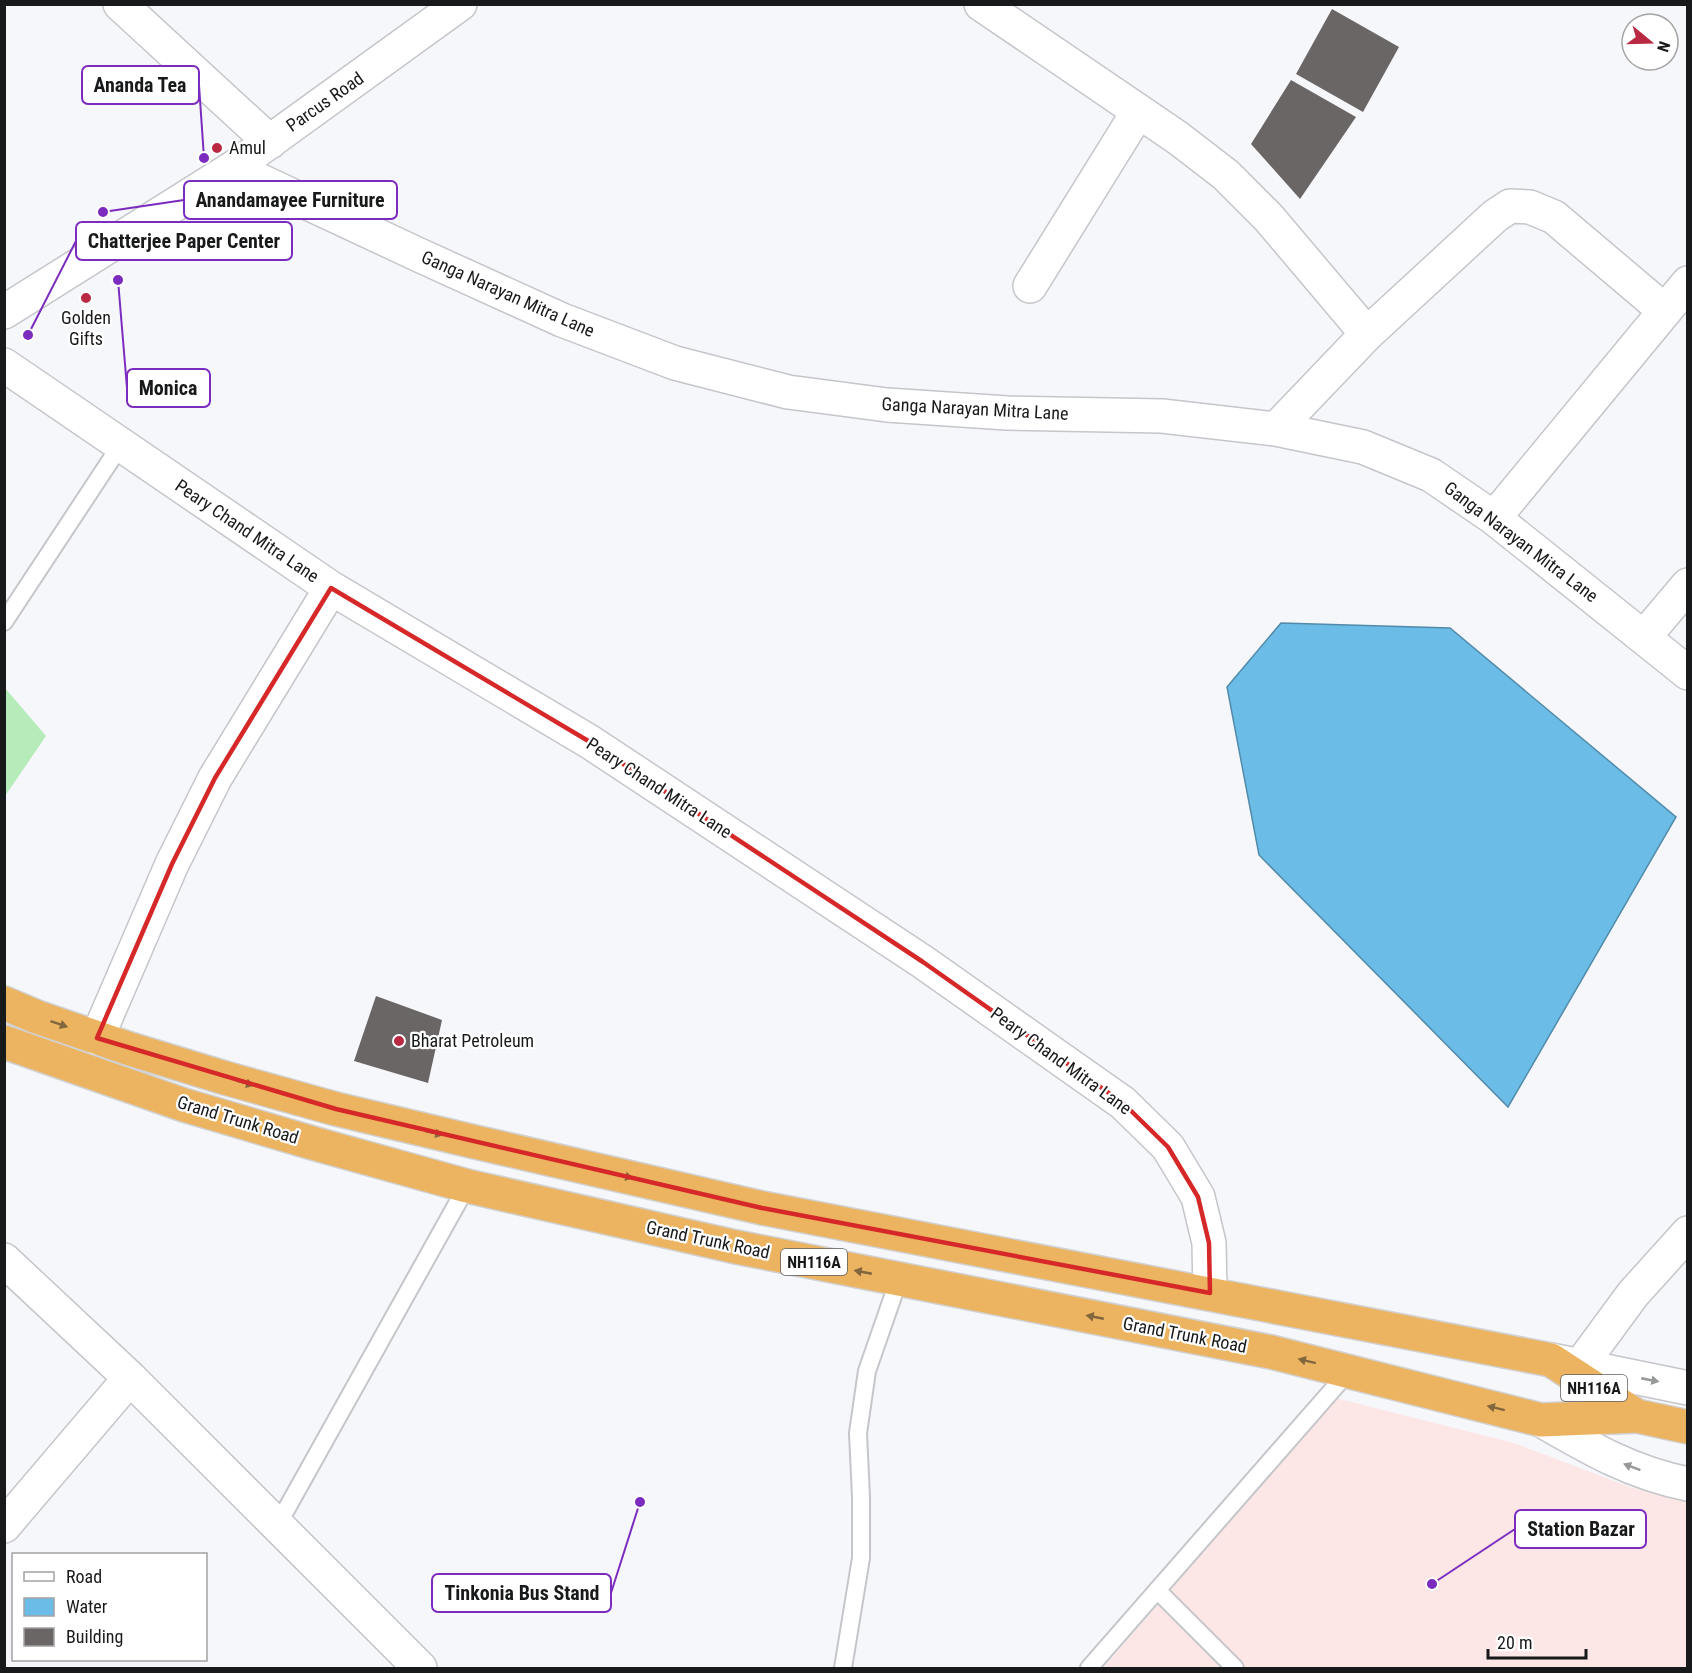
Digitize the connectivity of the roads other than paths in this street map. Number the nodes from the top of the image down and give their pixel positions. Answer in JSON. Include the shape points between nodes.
{"nodes":[{"id":1,"x":120,"y":4,"type":"edge"},
{"id":2,"x":460,"y":4,"type":"edge"},
{"id":3,"x":981,"y":4,"type":"edge"},
{"id":4,"x":1138,"y":112,"type":"junction"},
{"id":5,"x":270,"y":142,"type":"junction"},
{"id":6,"x":233,"y":168,"type":"junction"},
{"id":7,"x":1688,"y":283,"type":"edge"},
{"id":8,"x":1030,"y":286,"type":"dead end"},
{"id":9,"x":1665,"y":311,"type":"junction"},
{"id":10,"x":4,"y":312,"type":"edge"},
{"id":11,"x":1367,"y":334,"type":"junction"},
{"id":12,"x":4,"y":365,"type":"edge"},
{"id":13,"x":1276,"y":429,"type":"junction"},
{"id":14,"x":120,"y":446,"type":"junction"},
{"id":15,"x":1494,"y":518,"type":"junction"},
{"id":16,"x":1688,"y":585,"type":"edge"},
{"id":17,"x":331,"y":588,"type":"junction"},
{"id":18,"x":4,"y":622,"type":"edge"},
{"id":19,"x":1644,"y":637,"type":"junction"},
{"id":20,"x":1688,"y":674,"type":"edge"},
{"id":21,"x":4,"y":1003,"type":"edge"},
{"id":22,"x":97,"y":1038,"type":"junction"},
{"id":23,"x":4,"y":1042,"type":"edge"},
{"id":24,"x":466,"y":1186,"type":"junction"},
{"id":25,"x":1688,"y":1233,"type":"edge"},
{"id":26,"x":4,"y":1260,"type":"edge"},
{"id":27,"x":899,"y":1279,"type":"junction"},
{"id":28,"x":1210,"y":1293,"type":"junction"},
{"id":29,"x":1566,"y":1363,"type":"junction"},
{"id":30,"x":1349,"y":1371,"type":"junction"},
{"id":31,"x":130,"y":1378,"type":"junction"},
{"id":32,"x":1688,"y":1388,"type":"edge"},
{"id":33,"x":1637,"y":1416,"type":"junction"},
{"id":34,"x":1541,"y":1420,"type":"junction"},
{"id":35,"x":1688,"y":1427,"type":"edge"},
{"id":36,"x":1688,"y":1484,"type":"edge"},
{"id":37,"x":4,"y":1526,"type":"edge"},
{"id":38,"x":277,"y":1526,"type":"junction"},
{"id":39,"x":1157,"y":1590,"type":"junction"},
{"id":40,"x":420,"y":1668,"type":"edge"},
{"id":41,"x":843,"y":1668,"type":"edge"},
{"id":42,"x":1089,"y":1668,"type":"edge"},
{"id":43,"x":1235,"y":1668,"type":"edge"}],
"edges":[{"from":1,"to":5,"type":"street"},
{"from":2,"to":5,"type":"street","name":"Parcus Road"},
{"from":3,"to":4,"type":"street"},
{"from":4,"to":8,"type":"street"},
{"from":4,"to":11,"type":"street","via":[[1226,175],[1268,217]]},
{"from":5,"to":6,"type":"street","name":"Parcus Road"},
{"from":6,"to":10,"type":"street","name":"Parcus Road"},
{"from":6,"to":13,"type":"street","name":"Ganga Narayan Mitra Lane","via":[[562,320],[675,363],[788,392],[887,405],[1007,413],[1162,416]]},
{"from":7,"to":9,"type":"street"},
{"from":9,"to":11,"type":"street","via":[[1554,218],[1530,207],[1510,206]]},
{"from":9,"to":15,"type":"street"},
{"from":11,"to":13,"type":"street"},
{"from":12,"to":14,"type":"street","name":"Peary Chand Mitra Lane"},
{"from":13,"to":15,"type":"street","name":"Ganga Narayan Mitra Lane","via":[[1363,447],[1431,475]]},
{"from":14,"to":17,"type":"street","name":"Peary Chand Mitra Lane"},
{"from":14,"to":18,"type":"lane"},
{"from":15,"to":19,"type":"street","name":"Ganga Narayan Mitra Lane"},
{"from":16,"to":19,"type":"street"},
{"from":17,"to":22,"type":"street","via":[[215,778],[172,864]]},
{"from":17,"to":28,"type":"street","name":"Peary Chand Mitra Lane","via":[[590,742],[923,962],[1123,1103],[1168,1147],[1198,1197],[1209,1243]]},
{"from":19,"to":20,"type":"street","name":"Ganga Narayan Mitra Lane"},
{"from":21,"to":22,"type":"highway","name":"Grand Trunk Road","number":"NH116A","one_way":true},
{"from":22,"to":28,"type":"highway","name":"Grand Trunk Road","number":"NH116A","one_way":true,"via":[[336,1109],[762,1208]]},
{"from":23,"to":24,"type":"highway","name":"Grand Trunk Road","number":"NH116A","via":[[184,1105]]},
{"from":27,"to":24,"type":"highway","name":"Grand Trunk Road","number":"NH116A","one_way":true},
{"from":24,"to":38,"type":"lane"},
{"from":25,"to":29,"type":"street"},
{"from":26,"to":31,"type":"street"},
{"from":30,"to":27,"type":"highway","name":"Grand Trunk Road","number":"NH116A","one_way":true,"via":[[1260,1349]]},
{"from":27,"to":41,"type":"lane","via":[[867,1371],[858,1433],[861,1558]]},
{"from":28,"to":29,"type":"highway","name":"Grand Trunk Road","number":"NH116A"},
{"from":29,"to":32,"type":"street","one_way":true},
{"from":29,"to":33,"type":"highway","number":"NH116A"},
{"from":34,"to":30,"type":"highway","name":"Grand Trunk Road","number":"NH116A","one_way":true},
{"from":30,"to":39,"type":"lane"},
{"from":31,"to":37,"type":"street"},
{"from":31,"to":38,"type":"street"},
{"from":33,"to":34,"type":"highway","name":"Grand Trunk Road","number":"NH116A"},
{"from":33,"to":35,"type":"highway","number":"NH116A"},
{"from":36,"to":34,"type":"street","one_way":true,"via":[[1600,1455]]},
{"from":38,"to":40,"type":"street"},
{"from":39,"to":42,"type":"lane"},
{"from":39,"to":43,"type":"lane"}]}
